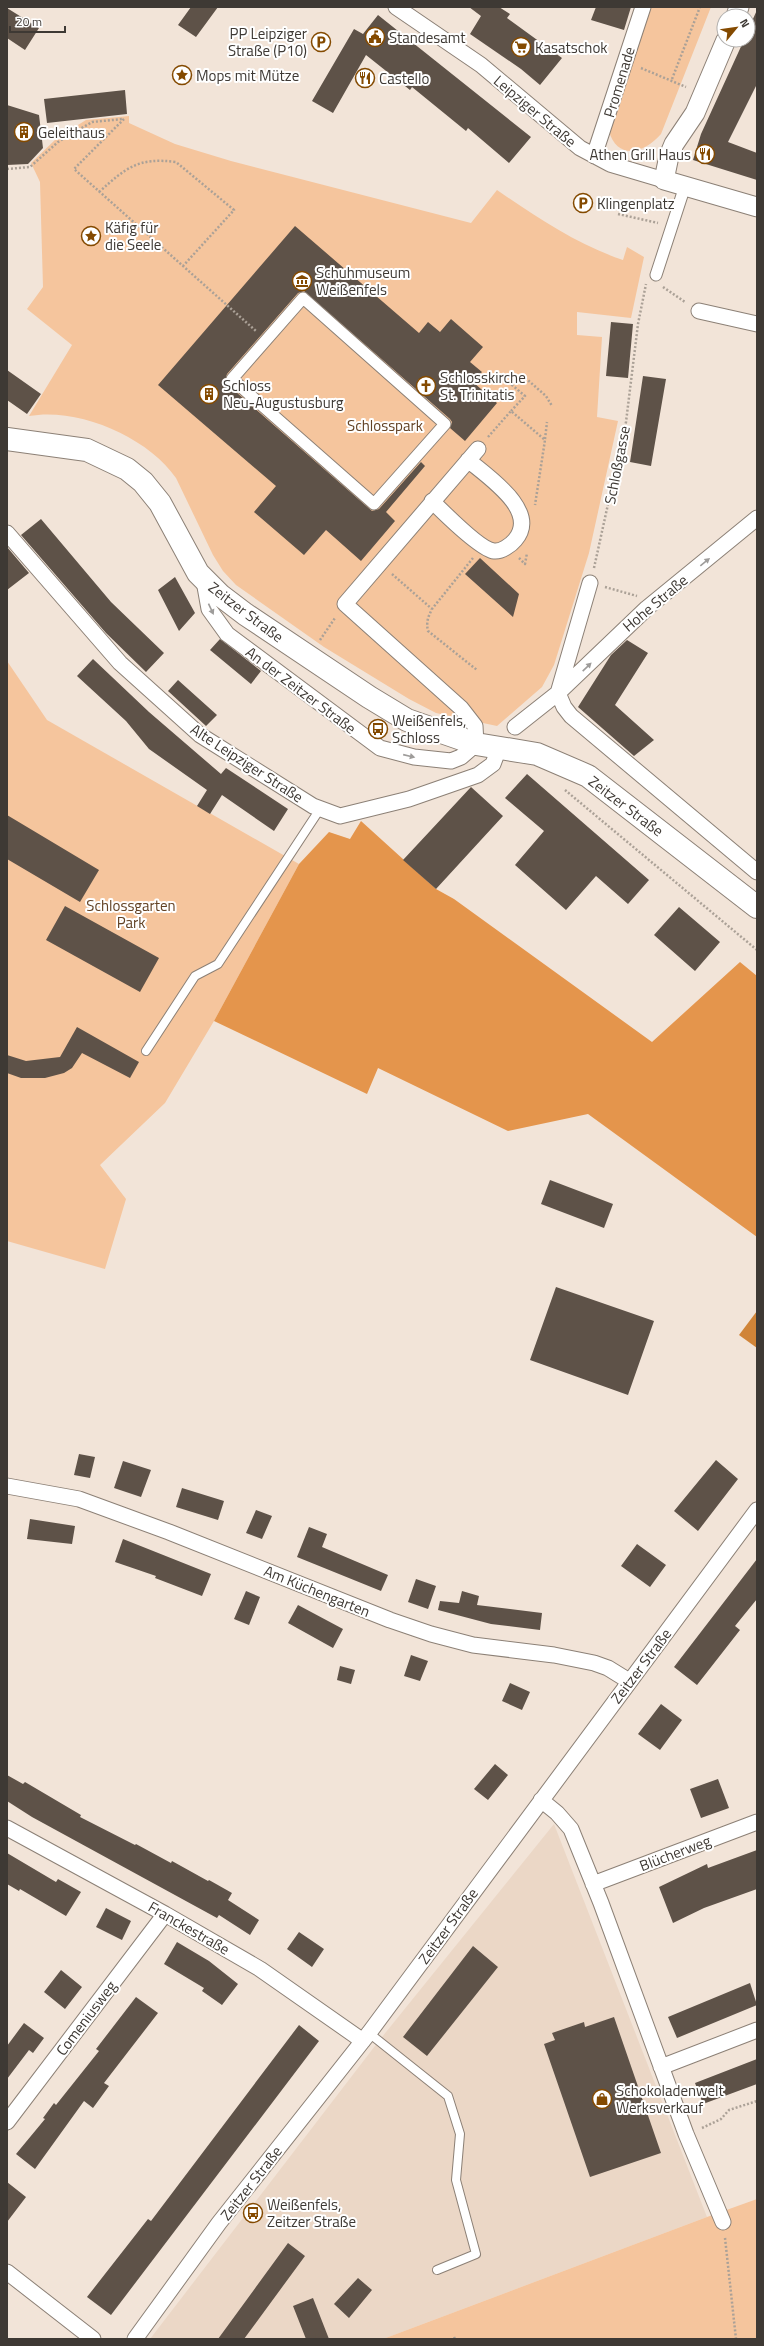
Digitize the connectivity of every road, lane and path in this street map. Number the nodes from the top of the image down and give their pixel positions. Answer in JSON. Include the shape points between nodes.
{"nodes":[{"id":1,"x":396,"y":7,"type":"edge"},
{"id":2,"x":643,"y":7,"type":"edge"},
{"id":3,"x":700,"y":7,"type":"edge"},
{"id":4,"x":723,"y":48,"type":"edge"},
{"id":5,"x":625,"y":62,"type":"junction"},
{"id":6,"x":672,"y":79,"type":"junction"},
{"id":7,"x":703,"y":96,"type":"junction"},
{"id":8,"x":594,"y":156,"type":"junction"},
{"id":9,"x":7,"y":169,"type":"edge"},
{"id":10,"x":664,"y":180,"type":"junction"},
{"id":11,"x":685,"y":186,"type":"junction"},
{"id":12,"x":100,"y":192,"type":"junction"},
{"id":13,"x":757,"y":208,"type":"edge"},
{"id":14,"x":618,"y":214,"type":"dead end"},
{"id":15,"x":670,"y":226,"type":"junction"},
{"id":16,"x":183,"y":266,"type":"junction"},
{"id":17,"x":656,"y":275,"type":"junction"},
{"id":18,"x":699,"y":312,"type":"joint"},
{"id":19,"x":757,"y":324,"type":"edge"},
{"id":20,"x":266,"y":339,"type":"junction"},
{"id":21,"x":552,"y":406,"type":"dead end"},
{"id":22,"x":511,"y":411,"type":"junction"},
{"id":23,"x":548,"y":422,"type":"dead end"},
{"id":24,"x":7,"y":439,"type":"edge"},
{"id":25,"x":546,"y":440,"type":"junction"},
{"id":26,"x":473,"y":454,"type":"junction"},
{"id":27,"x":432,"y":501,"type":"junction"},
{"id":28,"x":534,"y":510,"type":"dead end"},
{"id":29,"x":757,"y":518,"type":"edge"},
{"id":30,"x":7,"y":533,"type":"edge"},
{"id":31,"x":483,"y":547,"type":"junction"},
{"id":32,"x":506,"y":548,"type":"junction"},
{"id":33,"x":528,"y":548,"type":"dead end"},
{"id":34,"x":393,"y":576,"type":"dead end"},
{"id":35,"x":204,"y":581,"type":"junction"},
{"id":36,"x":590,"y":583,"type":"junction"},
{"id":37,"x":345,"y":604,"type":"junction"},
{"id":38,"x":647,"y":608,"type":"junction"},
{"id":39,"x":432,"y":609,"type":"junction"},
{"id":40,"x":320,"y":640,"type":"dead end"},
{"id":41,"x":477,"y":670,"type":"dead end"},
{"id":42,"x":558,"y":693,"type":"junction"},
{"id":43,"x":515,"y":727,"type":"dead end"},
{"id":44,"x":476,"y":744,"type":"junction"},
{"id":45,"x":499,"y":748,"type":"junction"},
{"id":46,"x":563,"y":788,"type":"dead end"},
{"id":47,"x":320,"y":809,"type":"junction"},
{"id":48,"x":757,"y":872,"type":"edge"},
{"id":49,"x":757,"y":907,"type":"edge"},
{"id":50,"x":757,"y":950,"type":"edge"},
{"id":51,"x":146,"y":1051,"type":"dead end"},
{"id":52,"x":7,"y":1486,"type":"edge"},
{"id":53,"x":757,"y":1510,"type":"edge"},
{"id":54,"x":629,"y":1681,"type":"junction"},
{"id":55,"x":540,"y":1800,"type":"junction"},
{"id":56,"x":757,"y":1822,"type":"edge"},
{"id":57,"x":7,"y":1828,"type":"edge"},
{"id":58,"x":593,"y":1884,"type":"junction"},
{"id":59,"x":165,"y":1914,"type":"junction"},
{"id":60,"x":757,"y":2030,"type":"edge"},
{"id":61,"x":366,"y":2037,"type":"junction"},
{"id":62,"x":661,"y":2067,"type":"junction"},
{"id":63,"x":757,"y":2101,"type":"edge"},
{"id":64,"x":7,"y":2122,"type":"edge"},
{"id":65,"x":686,"y":2134,"type":"junction"},
{"id":66,"x":723,"y":2222,"type":"joint"},
{"id":67,"x":437,"y":2270,"type":"dead end"},
{"id":68,"x":7,"y":2272,"type":"edge"},
{"id":69,"x":93,"y":2339,"type":"edge"},
{"id":70,"x":135,"y":2339,"type":"edge"},
{"id":71,"x":736,"y":2339,"type":"edge"}],
"edges":[{"from":1,"to":8,"type":"street","name":"Leipziger Straße","via":[[481,65],[565,136]]},
{"from":2,"to":5,"type":"street","name":"Promenade"},
{"from":3,"to":6,"type":"path"},
{"from":4,"to":7,"type":"street"},
{"from":5,"to":6,"type":"path"},
{"from":5,"to":8,"type":"street","name":"Promenade"},
{"from":6,"to":7,"type":"path"},
{"from":7,"to":10,"type":"street","via":[[674,144]]},
{"from":8,"to":10,"type":"street","name":"Leipziger Straße"},
{"from":9,"to":12,"type":"path","via":[[30,168],[58,142],[92,122],[124,118],[74,169]]},
{"from":10,"to":11,"type":"street","name":"Leipziger Straße"},
{"from":11,"to":13,"type":"street","name":"Leipziger Straße"},
{"from":11,"to":15,"type":"street"},
{"from":12,"to":16,"type":"path"},
{"from":12,"to":16,"type":"path","via":[[127,168],[134,165],[176,162],[234,210]]},
{"from":14,"to":15,"type":"path"},
{"from":15,"to":17,"type":"street"},
{"from":16,"to":20,"type":"path"},
{"from":17,"to":18,"type":"path","via":[[662,287]]},
{"from":17,"to":36,"type":"path","name":"Schloßgasse","via":[[646,282],[626,422]]},
{"from":18,"to":19,"type":"street"},
{"from":20,"to":20,"type":"street","via":[[303,298],[445,424],[374,504],[232,379]]},
{"from":21,"to":22,"type":"path","via":[[546,396],[522,375],[512,385],[524,396]]},
{"from":22,"to":25,"type":"path"},
{"from":22,"to":26,"type":"path"},
{"from":23,"to":25,"type":"path"},
{"from":24,"to":35,"type":"main road","name":"Zeitzer Straße","via":[[88,450],[128,468],[155,495],[190,562]]},
{"from":25,"to":28,"type":"path"},
{"from":26,"to":27,"type":"street"},
{"from":26,"to":32,"type":"street","via":[[521,513],[523,527]]},
{"from":27,"to":31,"type":"street"},
{"from":27,"to":37,"type":"street"},
{"from":38,"to":29,"type":"street","name":"Hohe Straße","one_way":true},
{"from":30,"to":47,"type":"street","name":"Alte Leipziger Straße","via":[[120,663],[200,735]]},
{"from":31,"to":32,"type":"street","via":[[494,551]]},
{"from":31,"to":39,"type":"path"},
{"from":32,"to":33,"type":"path","via":[[525,564]]},
{"from":34,"to":39,"type":"path"},
{"from":35,"to":44,"type":"main road","name":"Zeitzer Straße","via":[[245,614],[375,701],[407,720]]},
{"from":35,"to":44,"type":"street","name":"An der Zeitzer Straße","one_way":true,"via":[[209,609],[227,634],[380,748],[414,757],[451,761],[461,757]]},
{"from":36,"to":38,"type":"path","via":[[638,596]]},
{"from":36,"to":42,"type":"street"},
{"from":37,"to":40,"type":"path"},
{"from":37,"to":44,"type":"street","via":[[461,708],[475,726]]},
{"from":42,"to":38,"type":"street","name":"Hohe Straße","one_way":true},
{"from":39,"to":41,"type":"path","via":[[427,617],[428,631]]},
{"from":42,"to":43,"type":"street"},
{"from":42,"to":48,"type":"street","name":"Zeitzer Straße","via":[[564,708],[571,716]]},
{"from":44,"to":45,"type":"main road","name":"Zeitzer Straße"},
{"from":45,"to":47,"type":"street","name":"Alte Leipziger Straße","via":[[492,764],[468,779],[409,799],[340,816]]},
{"from":45,"to":49,"type":"main road","name":"Zeitzer Straße","via":[[538,754],[588,776]]},
{"from":46,"to":50,"type":"path"},
{"from":47,"to":51,"type":"lane","via":[[218,964],[195,976]]},
{"from":52,"to":54,"type":"street","name":"Am Küchengarten","via":[[79,1499],[431,1634],[473,1645],[554,1655],[594,1663]]},
{"from":53,"to":54,"type":"street","name":"Zeitzer Straße"},
{"from":54,"to":55,"type":"street","name":"Zeitzer Straße"},
{"from":55,"to":58,"type":"street","via":[[557,1813],[571,1829]]},
{"from":55,"to":61,"type":"street","name":"Zeitzer Straße"},
{"from":56,"to":58,"type":"street","name":"Blücherweg"},
{"from":57,"to":59,"type":"street","name":"Franckestraße"},
{"from":58,"to":62,"type":"street"},
{"from":59,"to":61,"type":"street","name":"Franckestraße","via":[[260,1969]]},
{"from":59,"to":64,"type":"street","name":"Comeniusweg"},
{"from":60,"to":62,"type":"street"},
{"from":61,"to":67,"type":"lane","via":[[448,2096],[458,2129],[456,2180],[476,2254]]},
{"from":61,"to":70,"type":"street","name":"Zeitzer Straße","via":[[217,2226]]},
{"from":62,"to":65,"type":"street"},
{"from":63,"to":65,"type":"path","via":[[729,2110],[716,2122]]},
{"from":65,"to":66,"type":"street"},
{"from":66,"to":71,"type":"path"},
{"from":68,"to":69,"type":"street"}]}
